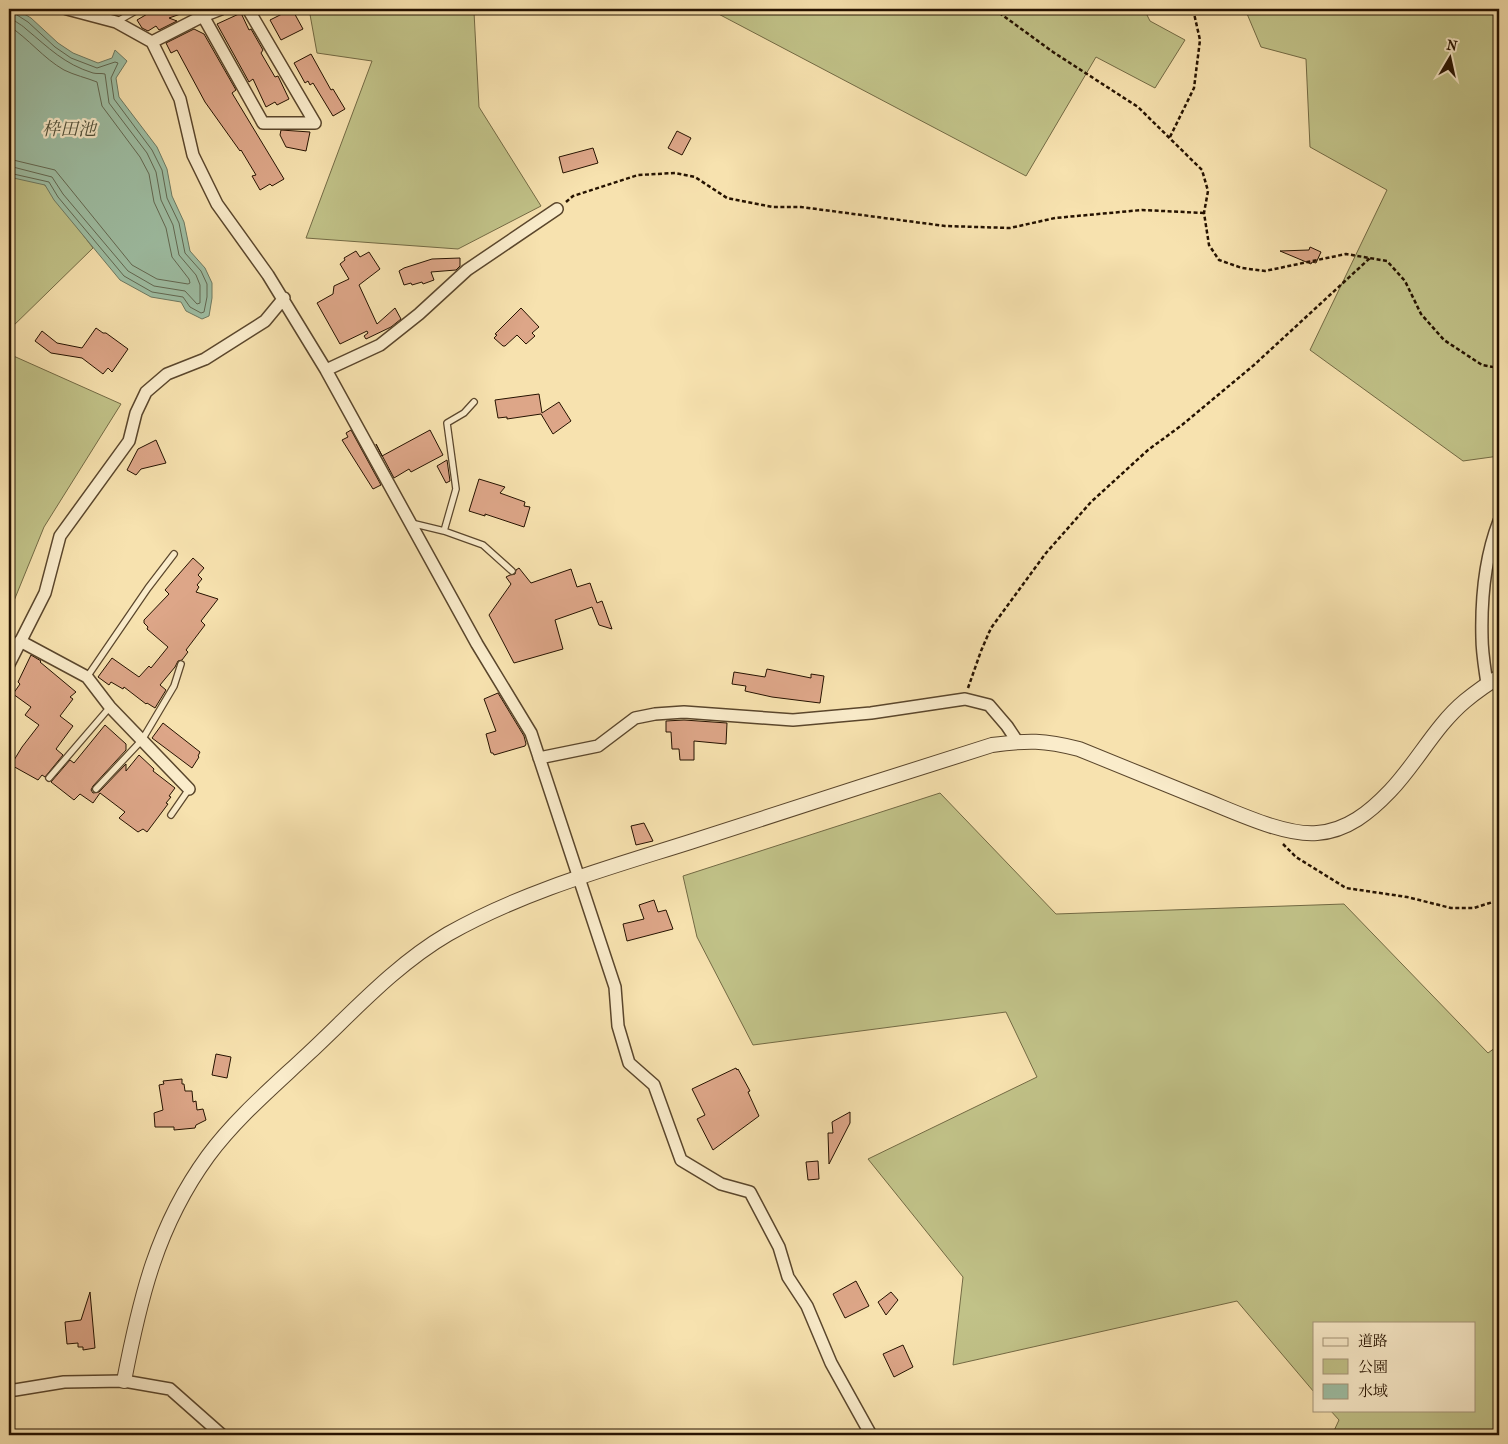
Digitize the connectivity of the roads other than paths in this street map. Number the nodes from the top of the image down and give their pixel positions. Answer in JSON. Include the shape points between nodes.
{"nodes":[{"id":1,"x":67,"y":9,"type":"edge"},
{"id":2,"x":139,"y":9,"type":"edge"},
{"id":3,"x":221,"y":9,"type":"edge"},
{"id":4,"x":248,"y":9,"type":"edge"},
{"id":5,"x":203,"y":16,"type":"junction"},
{"id":6,"x":116,"y":22,"type":"junction"},
{"id":7,"x":152,"y":42,"type":"junction"},
{"id":8,"x":557,"y":209,"type":"road end"},
{"id":9,"x":284,"y":298,"type":"junction"},
{"id":10,"x":326,"y":370,"type":"junction"},
{"id":11,"x":474,"y":402,"type":"dead end"},
{"id":12,"x":1499,"y":521,"type":"edge"},
{"id":13,"x":411,"y":523,"type":"junction"},
{"id":14,"x":444,"y":531,"type":"junction"},
{"id":15,"x":174,"y":554,"type":"dead end"},
{"id":16,"x":512,"y":571,"type":"dead end"},
{"id":17,"x":20,"y":641,"type":"junction"},
{"id":18,"x":9,"y":664,"type":"edge"},
{"id":19,"x":181,"y":664,"type":"dead end"},
{"id":20,"x":87,"y":677,"type":"junction"},
{"id":21,"x":1493,"y":680,"type":"edge"},
{"id":22,"x":110,"y":707,"type":"junction"},
{"id":23,"x":142,"y":740,"type":"junction"},
{"id":24,"x":1016,"y":741,"type":"junction"},
{"id":25,"x":539,"y":758,"type":"junction"},
{"id":26,"x":49,"y":778,"type":"dead end"},
{"id":27,"x":96,"y":789,"type":"dead end"},
{"id":28,"x":189,"y":789,"type":"joint"},
{"id":29,"x":170,"y":815,"type":"dead end"},
{"id":30,"x":579,"y":877,"type":"junction"},
{"id":31,"x":124,"y":1381,"type":"junction"},
{"id":32,"x":9,"y":1389,"type":"edge"},
{"id":33,"x":222,"y":1435,"type":"edge"},
{"id":34,"x":871,"y":1435,"type":"edge"}],
"edges":[{"from":1,"to":6,"type":"street"},
{"from":2,"to":6,"type":"lane"},
{"from":3,"to":5,"type":"street"},
{"from":4,"to":5,"type":"street","via":[[315,123],[263,123]]},
{"from":5,"to":7,"type":"street"},
{"from":6,"to":7,"type":"street"},
{"from":7,"to":9,"type":"street","via":[[180,99],[193,156],[217,204]]},
{"from":8,"to":10,"type":"street","via":[[467,270],[380,345]]},
{"from":9,"to":10,"type":"street"},
{"from":9,"to":17,"type":"street","via":[[265,321],[206,359],[167,374],[146,392],[129,441],[60,536],[45,593]]},
{"from":10,"to":13,"type":"street"},
{"from":11,"to":14,"type":"lane","via":[[464,413],[446,423],[456,489]]},
{"from":12,"to":21,"type":"street","via":[[1491,541],[1483,593],[1482,640]]},
{"from":13,"to":14,"type":"lane"},
{"from":13,"to":25,"type":"street","via":[[477,644],[532,733]]},
{"from":14,"to":16,"type":"lane","via":[[483,545]]},
{"from":15,"to":20,"type":"lane"},
{"from":17,"to":18,"type":"street"},
{"from":17,"to":20,"type":"street"},
{"from":19,"to":23,"type":"lane","via":[[174,686]]},
{"from":20,"to":22,"type":"street"},
{"from":21,"to":24,"type":"street","via":[[1464,702],[1392,790],[1371,809],[1353,822],[1315,834],[1260,822],[1079,749],[1036,740]]},
{"from":22,"to":23,"type":"street"},
{"from":22,"to":26,"type":"lane"},
{"from":23,"to":27,"type":"lane"},
{"from":23,"to":28,"type":"street"},
{"from":24,"to":25,"type":"street","via":[[989,705],[965,699],[793,720],[684,712],[655,714],[635,718],[598,746]]},
{"from":24,"to":30,"type":"street","via":[[992,745]]},
{"from":25,"to":30,"type":"street"},
{"from":28,"to":29,"type":"lane"},
{"from":30,"to":31,"type":"street","via":[[502,906],[447,935],[402,966],[246,1112],[209,1155],[162,1235],[146,1281]]},
{"from":30,"to":34,"type":"street","via":[[614,986],[618,1026],[629,1063],[654,1085],[681,1160],[721,1184],[750,1192],[779,1248],[788,1277],[807,1306],[831,1362]]},
{"from":31,"to":32,"type":"street","via":[[64,1382]]},
{"from":31,"to":33,"type":"street","via":[[170,1389]]}]}
